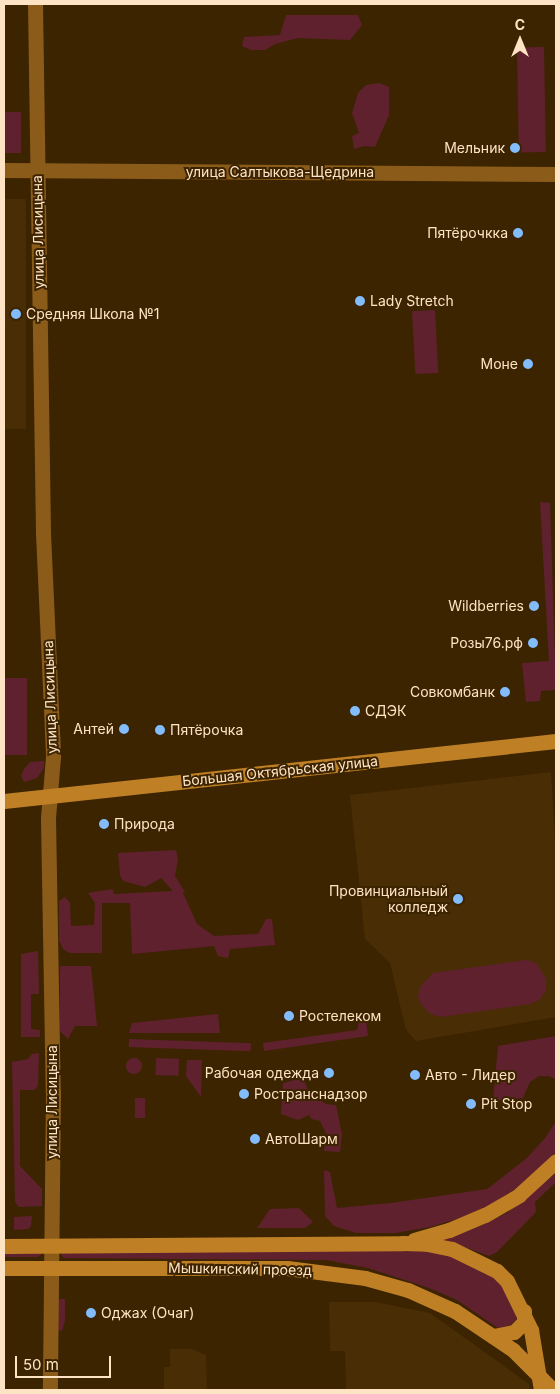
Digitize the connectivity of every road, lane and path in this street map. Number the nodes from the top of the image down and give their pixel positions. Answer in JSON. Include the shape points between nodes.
{"nodes":[{"id":1,"x":35,"y":4,"type":"edge"},
{"id":2,"x":4,"y":170,"type":"edge"},
{"id":3,"x":37,"y":170,"type":"junction"},
{"id":4,"x":556,"y":174,"type":"edge"},
{"id":5,"x":556,"y":741,"type":"edge"},
{"id":6,"x":50,"y":796,"type":"junction"},
{"id":7,"x":4,"y":801,"type":"edge"},
{"id":8,"x":556,"y":1160,"type":"edge"},
{"id":9,"x":403,"y":1243,"type":"junction"},
{"id":10,"x":4,"y":1246,"type":"edge"},
{"id":11,"x":52,"y":1246,"type":"junction"},
{"id":12,"x":4,"y":1268,"type":"edge"},
{"id":13,"x":52,"y":1268,"type":"junction"},
{"id":14,"x":524,"y":1311,"type":"junction"},
{"id":15,"x":493,"y":1336,"type":"junction"},
{"id":16,"x":539,"y":1374,"type":"junction"},
{"id":17,"x":50,"y":1390,"type":"edge"},
{"id":18,"x":541,"y":1390,"type":"edge"},
{"id":19,"x":553,"y":1390,"type":"edge"}],
"edges":[{"from":1,"to":3,"type":"street","name":"улица Лисицына"},
{"from":2,"to":3,"type":"street","name":"улица Салтыкова-Щедрина"},
{"from":3,"to":4,"type":"street","name":"улица Салтыкова-Щедрина"},
{"from":3,"to":6,"type":"street","name":"улица Лисицына","via":[[43,533],[53,757]]},
{"from":5,"to":6,"type":"main road","name":"Большая Октябрьская улица"},
{"from":6,"to":7,"type":"main road","name":"Большая Октябрьская улица"},
{"from":6,"to":11,"type":"street","name":"улица Лисицына"},
{"from":8,"to":9,"type":"main road","name":"Мышкинский проезд","via":[[519,1195],[485,1215],[450,1230]]},
{"from":9,"to":11,"type":"main road","name":"Мышкинский проезд"},
{"from":9,"to":14,"type":"main road","name":"Мышкинский проезд","via":[[452,1249],[491,1268],[507,1280]]},
{"from":10,"to":11,"type":"main road","name":"Мышкинский проезд"},
{"from":11,"to":13,"type":"street","name":"улица Лисицына"},
{"from":12,"to":13,"type":"main road","name":"Мышкинский проезд"},
{"from":13,"to":15,"type":"main road","name":"Мышкинский проезд","via":[[313,1270],[365,1278],[408,1290],[455,1311]]},
{"from":13,"to":17,"type":"street","name":"улица Лисицына"},
{"from":14,"to":15,"type":"main road","via":[[521,1327],[505,1336]]},
{"from":14,"to":16,"type":"main road","name":"Мышкинский проезд"},
{"from":15,"to":16,"type":"main road","name":"Мышкинский проезд"},
{"from":16,"to":18,"type":"main road"},
{"from":16,"to":19,"type":"main road","name":"Мышкинский проезд"}]}
